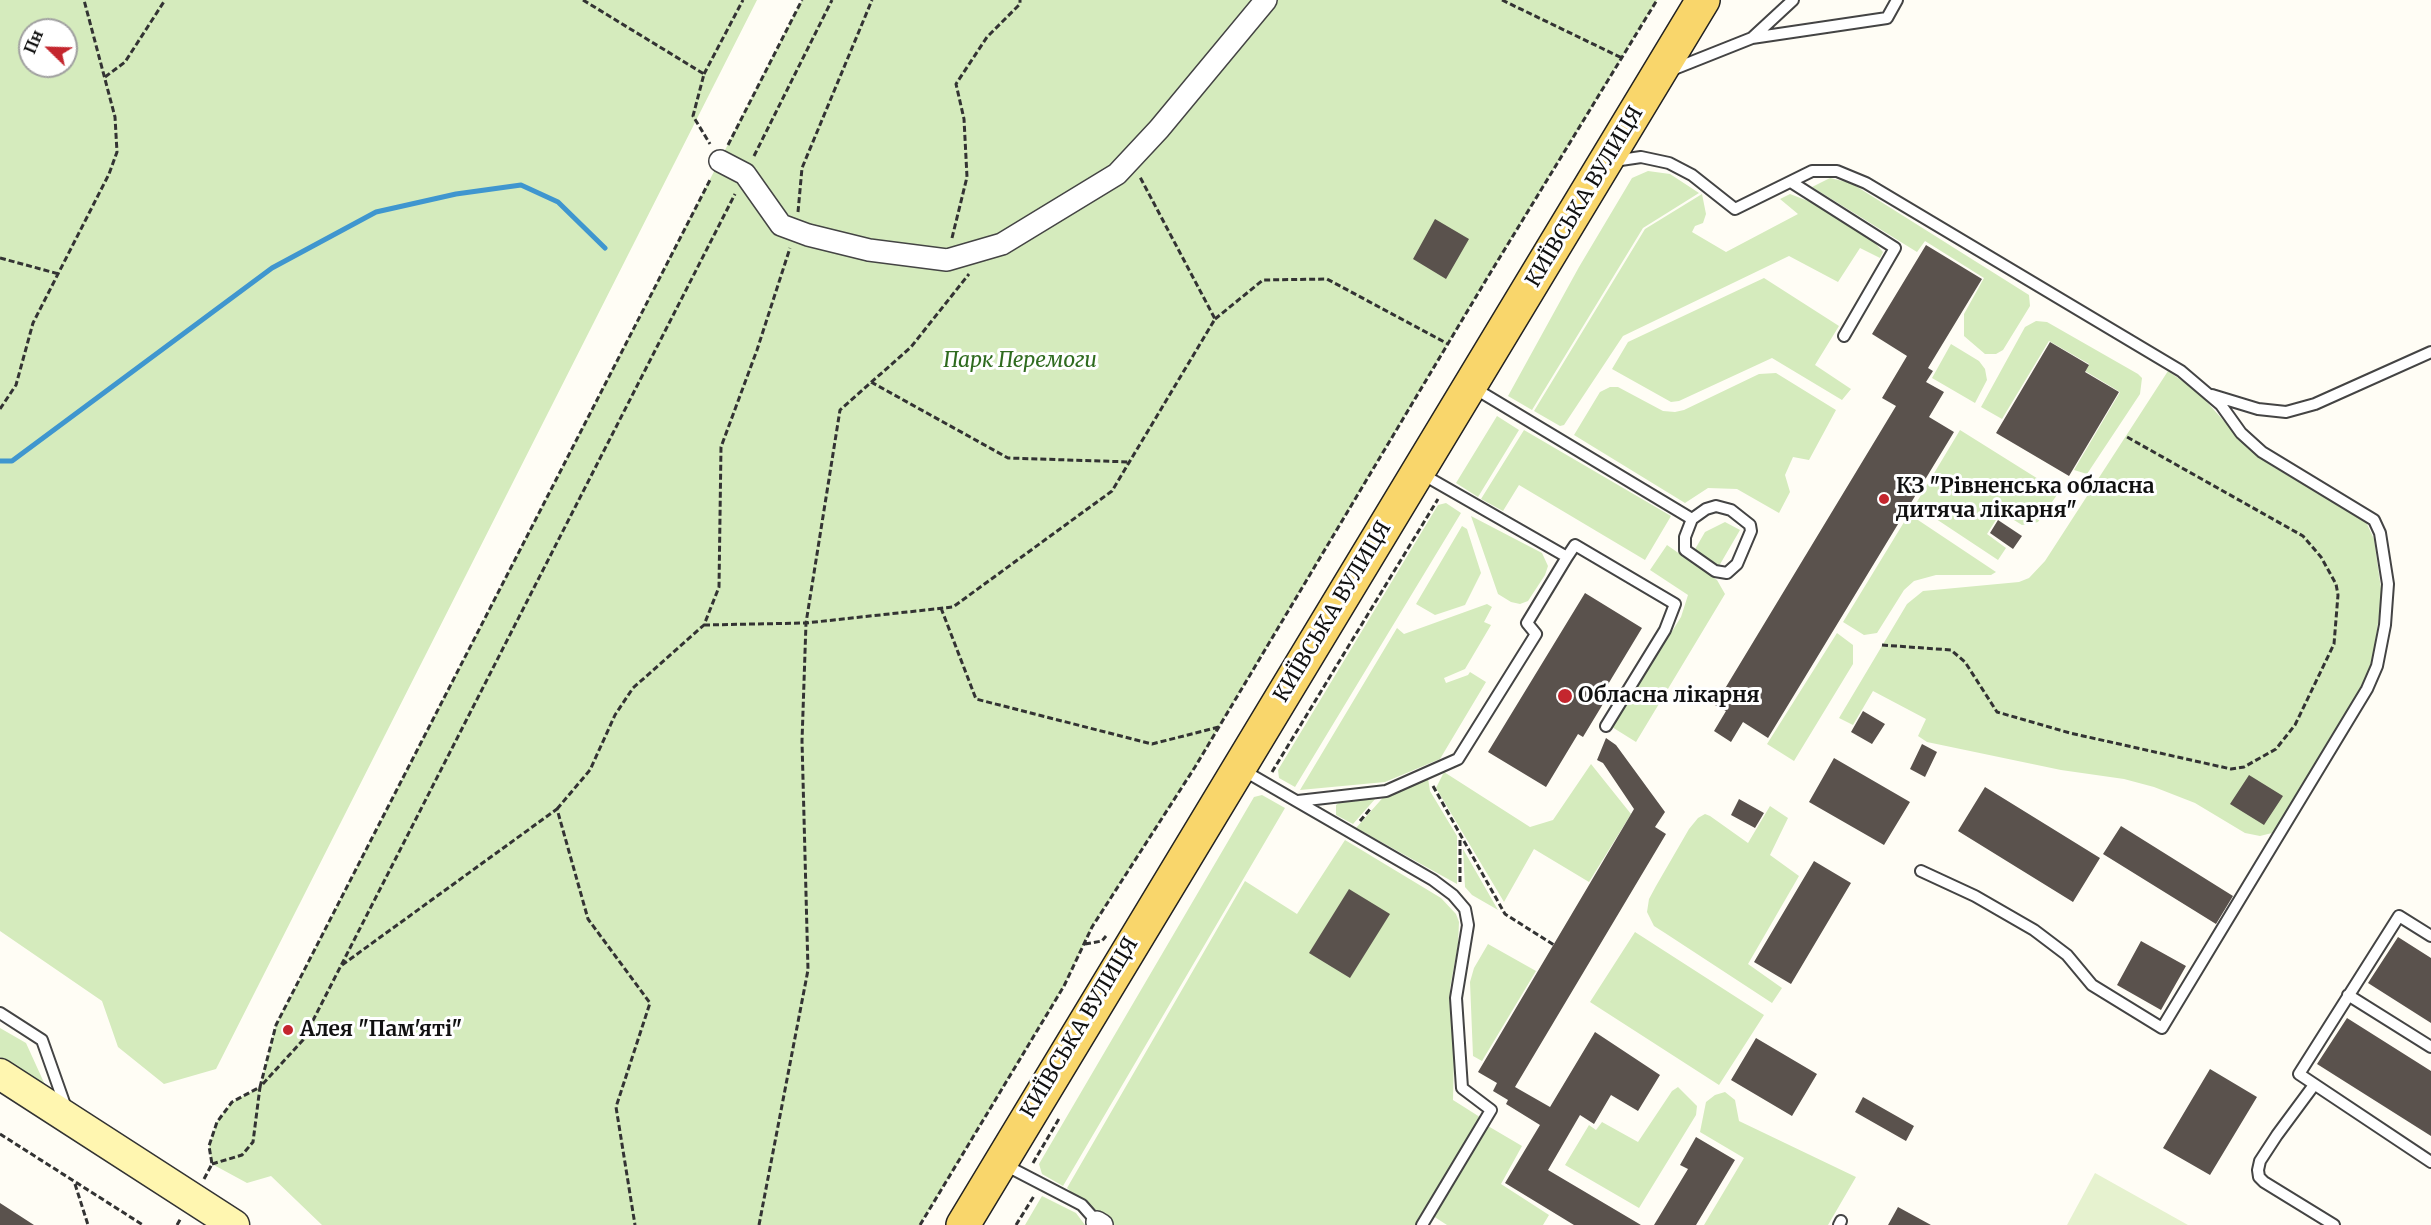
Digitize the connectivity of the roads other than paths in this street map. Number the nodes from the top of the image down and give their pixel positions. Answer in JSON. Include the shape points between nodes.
{"nodes":[{"id":1,"x":1266,"y":0,"type":"edge"},
{"id":2,"x":1703,"y":0,"type":"edge"},
{"id":3,"x":1793,"y":0,"type":"edge"},
{"id":4,"x":1897,"y":0,"type":"edge"},
{"id":5,"x":1752,"y":38,"type":"junction"},
{"id":6,"x":1658,"y":75,"type":"junction"},
{"id":7,"x":720,"y":161,"type":"road end"},
{"id":8,"x":1605,"y":163,"type":"junction"},
{"id":9,"x":1791,"y":182,"type":"junction"},
{"id":10,"x":1844,"y":336,"type":"dead end"},
{"id":11,"x":2431,"y":352,"type":"edge"},
{"id":12,"x":1471,"y":387,"type":"junction"},
{"id":13,"x":2209,"y":394,"type":"junction"},
{"id":14,"x":1432,"y":480,"type":"junction"},
{"id":15,"x":1692,"y":519,"type":"junction"},
{"id":16,"x":1567,"y":557,"type":"junction"},
{"id":17,"x":1606,"y":726,"type":"dead end"},
{"id":18,"x":1250,"y":774,"type":"junction"},
{"id":19,"x":1298,"y":801,"type":"junction"},
{"id":20,"x":1921,"y":871,"type":"dead end"},
{"id":21,"x":2431,"y":936,"type":"edge"},
{"id":22,"x":2348,"y":995,"type":"junction"},
{"id":23,"x":0,"y":1013,"type":"edge"},
{"id":24,"x":2431,"y":1047,"type":"edge"},
{"id":25,"x":0,"y":1074,"type":"edge"},
{"id":26,"x":2314,"y":1085,"type":"junction"},
{"id":27,"x":70,"y":1120,"type":"junction"},
{"id":28,"x":999,"y":1162,"type":"junction"},
{"id":29,"x":2431,"y":1162,"type":"edge"},
{"id":30,"x":1099,"y":1224,"type":"edge"},
{"id":31,"x":234,"y":1225,"type":"edge"},
{"id":32,"x":963,"y":1225,"type":"edge"},
{"id":33,"x":1422,"y":1225,"type":"edge"},
{"id":34,"x":2334,"y":1225,"type":"edge"}],
"edges":[{"from":1,"to":7,"type":"street","via":[[1117,174],[1002,244],[947,260],[869,250],[796,231],[782,225],[745,174]]},
{"from":2,"to":6,"type":"main road","name":"КИЇВСЬКА ВУЛИЦЯ"},
{"from":3,"to":5,"type":"lane"},
{"from":4,"to":5,"type":"lane","via":[[1887,18]]},
{"from":5,"to":6,"type":"lane"},
{"from":6,"to":8,"type":"main road","name":"КИЇВСЬКА ВУЛИЦЯ"},
{"from":8,"to":9,"type":"lane","via":[[1641,157],[1669,162],[1735,209]]},
{"from":8,"to":12,"type":"main road","name":"КИЇВСЬКА ВУЛИЦЯ"},
{"from":9,"to":10,"type":"lane","via":[[1895,248]]},
{"from":9,"to":13,"type":"lane","via":[[1812,171],[1837,171],[1866,183],[2181,371]]},
{"from":11,"to":13,"type":"lane","via":[[2315,404],[2286,412],[2258,409]]},
{"from":12,"to":14,"type":"main road","name":"КИЇВСЬКА ВУЛИЦЯ"},
{"from":12,"to":15,"type":"lane"},
{"from":13,"to":20,"type":"lane","via":[[2262,452],[2374,520],[2380,533],[2388,584],[2377,666],[2361,699],[2162,1028],[2092,985],[2067,955],[2034,930]]},
{"from":14,"to":16,"type":"lane"},
{"from":14,"to":18,"type":"main road","name":"КИЇВСЬКА ВУЛИЦЯ"},
{"from":15,"to":15,"type":"lane","via":[[1716,506],[1731,510],[1750,525],[1750,538],[1737,564],[1727,573],[1715,571],[1685,550]]},
{"from":16,"to":17,"type":"lane","via":[[1575,545],[1675,604],[1665,630]]},
{"from":16,"to":19,"type":"lane","via":[[1527,623],[1536,634],[1458,759],[1386,791]]},
{"from":18,"to":19,"type":"lane"},
{"from":18,"to":28,"type":"main road","name":"КИЇВСЬКА ВУЛИЦЯ"},
{"from":19,"to":33,"type":"lane","via":[[1310,815],[1350,832],[1433,880],[1465,909],[1468,925],[1456,998],[1462,1088],[1491,1110]]},
{"from":21,"to":22,"type":"lane","via":[[2399,916]]},
{"from":22,"to":24,"type":"lane"},
{"from":22,"to":26,"type":"lane","via":[[2298,1074]]},
{"from":23,"to":27,"type":"lane","via":[[42,1040]]},
{"from":25,"to":27,"type":"main road"},
{"from":26,"to":29,"type":"lane"},
{"from":26,"to":34,"type":"lane","via":[[2260,1161],[2259,1177]]},
{"from":27,"to":31,"type":"main road"},
{"from":28,"to":30,"type":"lane","via":[[1082,1205]]},
{"from":28,"to":32,"type":"main road","name":"КИЇВСЬКА ВУЛИЦЯ"}]}
